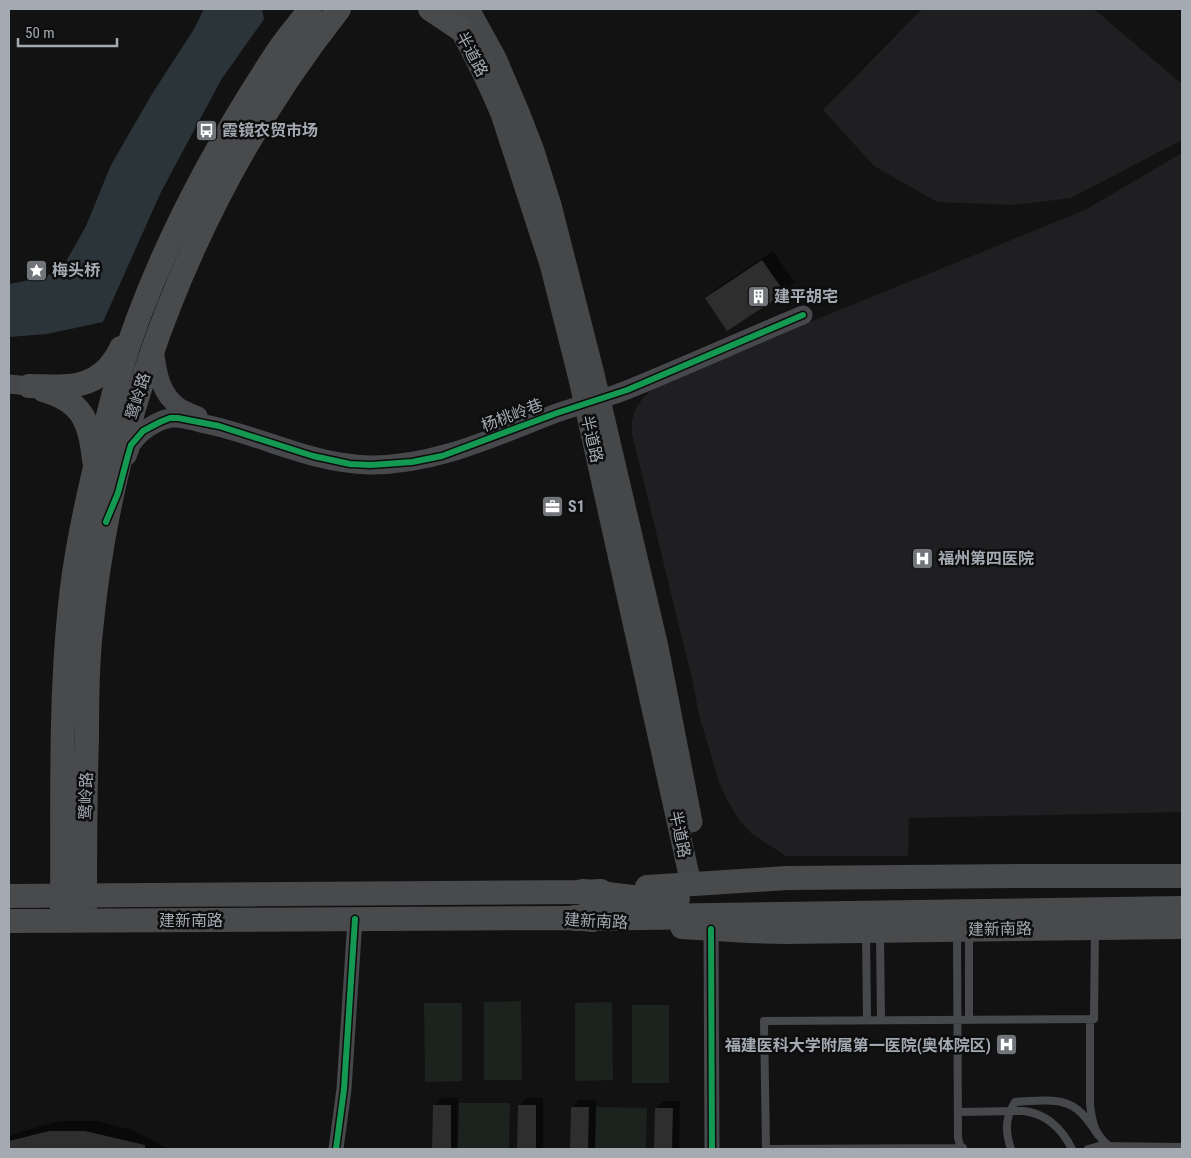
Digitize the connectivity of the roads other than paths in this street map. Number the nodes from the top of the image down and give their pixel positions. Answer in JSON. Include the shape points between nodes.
{"nodes":[{"id":1,"x":310,"y":9,"type":"edge"},
{"id":2,"x":339,"y":9,"type":"edge"},
{"id":3,"x":356,"y":9,"type":"edge"},
{"id":4,"x":430,"y":9,"type":"edge"},
{"id":5,"x":448,"y":9,"type":"edge"},
{"id":6,"x":468,"y":15,"type":"edge"},
{"id":7,"x":310,"y":46,"type":"junction"},
{"id":8,"x":142,"y":309,"type":"junction"},
{"id":9,"x":803,"y":315,"type":"dead end"},
{"id":10,"x":153,"y":346,"type":"junction"},
{"id":11,"x":19,"y":385,"type":"edge"},
{"id":12,"x":592,"y":402,"type":"junction"},
{"id":13,"x":219,"y":426,"type":"junction"},
{"id":14,"x":94,"y":468,"type":"junction"},
{"id":15,"x":106,"y":522,"type":"junction"},
{"id":16,"x":1182,"y":876,"type":"edge"},
{"id":17,"x":698,"y":884,"type":"junction"},
{"id":18,"x":582,"y":892,"type":"junction"},
{"id":19,"x":1182,"y":892,"type":"edge"},
{"id":20,"x":74,"y":895,"type":"junction"},
{"id":21,"x":9,"y":896,"type":"edge"},
{"id":22,"x":1182,"y":909,"type":"edge"},
{"id":23,"x":575,"y":918,"type":"junction"},
{"id":24,"x":355,"y":919,"type":"junction"},
{"id":25,"x":74,"y":920,"type":"junction"},
{"id":26,"x":9,"y":921,"type":"edge"},
{"id":27,"x":1182,"y":927,"type":"edge"},
{"id":28,"x":1095,"y":928,"type":"junction"},
{"id":29,"x":711,"y":929,"type":"junction"},
{"id":30,"x":873,"y":930,"type":"junction"},
{"id":31,"x":963,"y":930,"type":"junction"},
{"id":32,"x":867,"y":1019,"type":"junction"},
{"id":33,"x":881,"y":1019,"type":"junction"},
{"id":34,"x":958,"y":1019,"type":"junction"},
{"id":35,"x":970,"y":1019,"type":"junction"},
{"id":36,"x":1090,"y":1019,"type":"junction"},
{"id":37,"x":1010,"y":1111,"type":"junction"},
{"id":38,"x":958,"y":1112,"type":"junction"},
{"id":39,"x":1098,"y":1135,"type":"junction"},
{"id":40,"x":1109,"y":1146,"type":"junction"},
{"id":41,"x":1182,"y":1147,"type":"edge"},
{"id":42,"x":336,"y":1149,"type":"edge"},
{"id":43,"x":712,"y":1149,"type":"edge"},
{"id":44,"x":963,"y":1149,"type":"edge"},
{"id":45,"x":1011,"y":1149,"type":"edge"},
{"id":46,"x":1072,"y":1149,"type":"edge"},
{"id":47,"x":1088,"y":1149,"type":"edge"}],
"edges":[{"from":1,"to":8,"type":"main road","name":"鹭岭路","via":[[280,49],[225,137],[173,237]]},
{"from":2,"to":7,"type":"main road","name":"鹭岭路"},
{"from":3,"to":7,"type":"main road"},
{"from":4,"to":6,"type":"main road"},
{"from":5,"to":6,"type":"main road","name":"半道路"},
{"from":6,"to":12,"type":"main road","name":"半道路","via":[[476,58],[498,107],[528,192],[580,379]]},
{"from":7,"to":10,"type":"main road","name":"鹭岭路","via":[[250,138],[200,233]]},
{"from":8,"to":11,"type":"main road","via":[[133,317],[116,359],[96,378],[75,386]]},
{"from":8,"to":14,"type":"main road","name":"鹭岭路","via":[[119,376]]},
{"from":9,"to":12,"type":"street","name":"杨桃岭巷","via":[[628,390]]},
{"from":10,"to":13,"type":"street","via":[[166,395],[179,407]]},
{"from":10,"to":15,"type":"main road","name":"鹭岭路","via":[[134,404]]},
{"from":11,"to":14,"type":"main road","via":[[56,394],[79,410],[88,428]]},
{"from":12,"to":13,"type":"street","name":"杨桃岭巷","via":[[442,456],[392,464],[332,461]]},
{"from":12,"to":17,"type":"main road","name":"半道路","via":[[658,647]]},
{"from":13,"to":15,"type":"street","via":[[170,418],[143,432],[131,445]]},
{"from":14,"to":20,"type":"main road","name":"鹭岭路","via":[[72,590],[68,638],[63,760]]},
{"from":15,"to":20,"type":"main road","name":"鹭岭路","via":[[90,643],[85,812]]},
{"from":16,"to":17,"type":"main road","name":"建新南路","via":[[787,878]]},
{"from":17,"to":18,"type":"main road","name":"建新南路"},
{"from":18,"to":19,"type":"highway","via":[[663,898]]},
{"from":18,"to":20,"type":"main road","name":"建新南路"},
{"from":20,"to":21,"type":"main road","name":"建新南路"},
{"from":20,"to":25,"type":"main road","name":"鹭岭路"},
{"from":22,"to":23,"type":"highway"},
{"from":23,"to":24,"type":"main road","name":"建新南路"},
{"from":23,"to":29,"type":"main road","name":"建新南路"},
{"from":24,"to":25,"type":"main road","name":"建新南路"},
{"from":24,"to":42,"type":"street","via":[[344,1089]]},
{"from":25,"to":26,"type":"main road","name":"建新南路"},
{"from":27,"to":28,"type":"main road","name":"建新南路"},
{"from":28,"to":31,"type":"main road","name":"建新南路"},
{"from":28,"to":36,"type":"lane","via":[[1094,1019]]},
{"from":29,"to":30,"type":"main road","name":"建新南路","via":[[785,932]]},
{"from":29,"to":43,"type":"street"},
{"from":30,"to":31,"type":"main road","name":"建新南路"},
{"from":30,"to":32,"type":"lane"},
{"from":30,"to":33,"type":"lane"},
{"from":31,"to":34,"type":"lane"},
{"from":31,"to":35,"type":"lane"},
{"from":32,"to":33,"type":"lane"},
{"from":32,"to":44,"type":"lane","via":[[764,1020],[766,1149]]},
{"from":33,"to":34,"type":"lane"},
{"from":34,"to":35,"type":"lane"},
{"from":34,"to":38,"type":"lane"},
{"from":35,"to":36,"type":"lane"},
{"from":36,"to":39,"type":"lane","via":[[1090,1104]]},
{"from":37,"to":38,"type":"lane"},
{"from":37,"to":39,"type":"lane","via":[[1015,1102],[1069,1103],[1083,1114]]},
{"from":37,"to":45,"type":"lane","via":[[1006,1128]]},
{"from":37,"to":46,"type":"lane","via":[[1033,1112],[1046,1118],[1058,1128]]},
{"from":38,"to":44,"type":"lane","via":[[958,1138]]},
{"from":39,"to":40,"type":"lane"},
{"from":40,"to":41,"type":"lane"},
{"from":40,"to":47,"type":"lane"}]}
